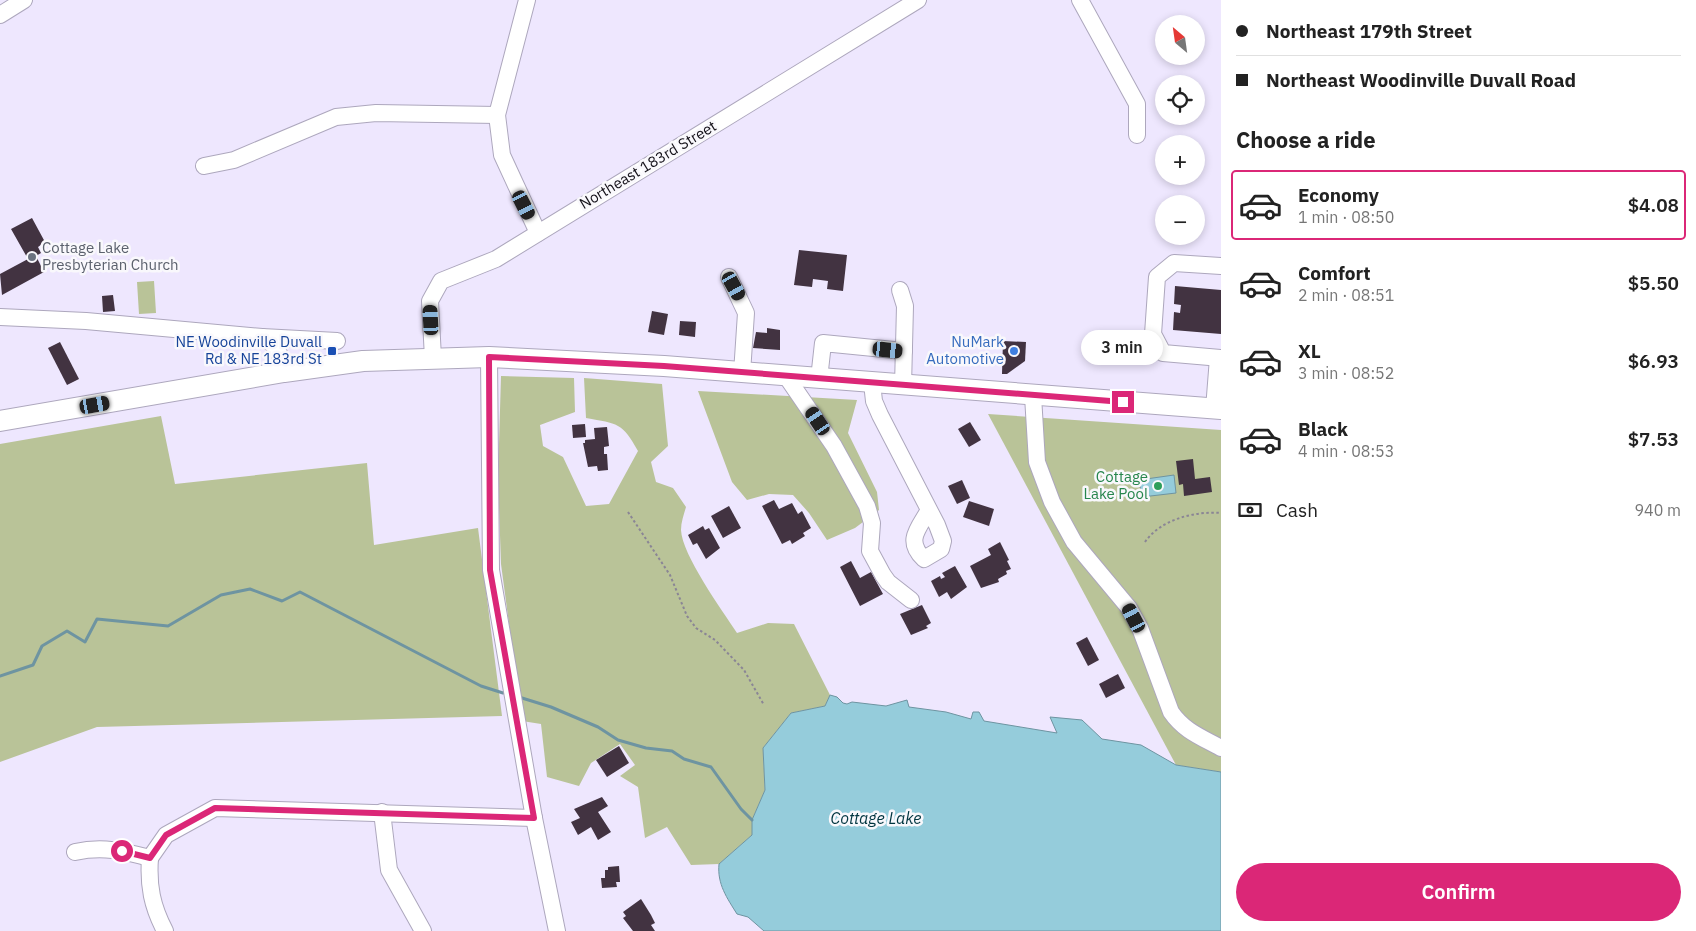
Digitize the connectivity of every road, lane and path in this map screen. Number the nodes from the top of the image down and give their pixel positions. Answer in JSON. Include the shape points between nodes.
{"nodes":[{"id":1,"x":24,"y":0,"type":"edge"},
{"id":2,"x":527,"y":0,"type":"edge"},
{"id":3,"x":918,"y":0,"type":"edge"},
{"id":4,"x":1080,"y":0,"type":"edge"},
{"id":5,"x":0,"y":15,"type":"edge"},
{"id":6,"x":497,"y":115,"type":"junction"},
{"id":7,"x":1137,"y":135,"type":"dead end"},
{"id":8,"x":204,"y":166,"type":"dead end"},
{"id":9,"x":538,"y":233,"type":"junction"},
{"id":10,"x":1221,"y":266,"type":"edge"},
{"id":11,"x":729,"y":277,"type":"dead end"},
{"id":12,"x":900,"y":290,"type":"dead end"},
{"id":13,"x":0,"y":317,"type":"edge"},
{"id":14,"x":262,"y":338,"type":"junction"},
{"id":15,"x":337,"y":341,"type":"dead end"},
{"id":16,"x":904,"y":351,"type":"junction"},
{"id":17,"x":489,"y":357,"type":"junction"},
{"id":18,"x":433,"y":358,"type":"junction"},
{"id":19,"x":1220,"y":358,"type":"edge"},
{"id":20,"x":284,"y":372,"type":"junction"},
{"id":21,"x":742,"y":373,"type":"junction"},
{"id":22,"x":786,"y":376,"type":"junction"},
{"id":23,"x":819,"y":379,"type":"junction"},
{"id":24,"x":872,"y":383,"type":"junction"},
{"id":25,"x":903,"y":386,"type":"junction"},
{"id":26,"x":1033,"y":396,"type":"junction"},
{"id":27,"x":1217,"y":409,"type":"edge"},
{"id":28,"x":0,"y":421,"type":"edge"},
{"id":29,"x":929,"y":510,"type":"dead end"},
{"id":30,"x":628,"y":512,"type":"dead end"},
{"id":31,"x":1221,"y":514,"type":"edge"},
{"id":32,"x":1145,"y":542,"type":"dead end"},
{"id":33,"x":911,"y":600,"type":"dead end"},
{"id":34,"x":764,"y":705,"type":"dead end"},
{"id":35,"x":1221,"y":748,"type":"edge"},
{"id":36,"x":382,"y":812,"type":"junction"},
{"id":37,"x":534,"y":818,"type":"junction"},
{"id":38,"x":75,"y":852,"type":"dead end"},
{"id":39,"x":150,"y":858,"type":"junction"},
{"id":40,"x":165,"y":931,"type":"edge"},
{"id":41,"x":423,"y":931,"type":"edge"},
{"id":42,"x":556,"y":931,"type":"edge"}],
"edges":[{"from":1,"to":5,"type":"street"},
{"from":2,"to":6,"type":"street"},
{"from":3,"to":9,"type":"street","name":"Northeast 183rd Street"},
{"from":4,"to":7,"type":"street","via":[[1137,104]]},
{"from":6,"to":8,"type":"street","via":[[376,113],[336,117],[234,160]]},
{"from":6,"to":9,"type":"street","via":[[502,156]]},
{"from":9,"to":18,"type":"street","name":"Northeast 183rd Street","via":[[496,259],[441,281],[430,302]]},
{"from":10,"to":19,"type":"street","via":[[1174,263],[1157,277],[1153,334],[1163,353]]},
{"from":11,"to":21,"type":"street","via":[[746,313]]},
{"from":12,"to":16,"type":"street","via":[[905,306]]},
{"from":13,"to":14,"type":"street","via":[[86,321]]},
{"from":14,"to":15,"type":"street"},
{"from":14,"to":20,"type":"street","via":[[274,345],[280,354]]},
{"from":16,"to":23,"type":"street","via":[[823,343]]},
{"from":16,"to":25,"type":"street"},
{"from":17,"to":18,"type":"main road"},
{"from":17,"to":21,"type":"main road"},
{"from":17,"to":37,"type":"street","via":[[490,570]]},
{"from":18,"to":20,"type":"main road","via":[[363,361]]},
{"from":19,"to":27,"type":"street"},
{"from":20,"to":28,"type":"main road"},
{"from":21,"to":22,"type":"main road"},
{"from":22,"to":23,"type":"main road"},
{"from":22,"to":33,"type":"street","via":[[834,446],[867,506],[872,523],[870,551],[883,575]]},
{"from":23,"to":24,"type":"main road"},
{"from":24,"to":25,"type":"main road"},
{"from":24,"to":29,"type":"street","via":[[880,415]]},
{"from":25,"to":26,"type":"main road"},
{"from":26,"to":27,"type":"main road"},
{"from":26,"to":35,"type":"street","via":[[1037,462],[1052,502],[1074,542],[1129,608],[1140,628],[1171,712],[1179,724]]},
{"from":30,"to":34,"type":"path","via":[[670,575],[687,616],[696,628],[715,640],[744,670]]},
{"from":31,"to":32,"type":"path","via":[[1191,513],[1167,524]]},
{"from":36,"to":37,"type":"street"},
{"from":36,"to":39,"type":"street","via":[[215,808],[166,835]]},
{"from":36,"to":41,"type":"street","via":[[389,870]]},
{"from":37,"to":42,"type":"street"},
{"from":38,"to":39,"type":"street","via":[[94,848]]},
{"from":39,"to":40,"type":"street","via":[[148,883],[154,908]]}]}
